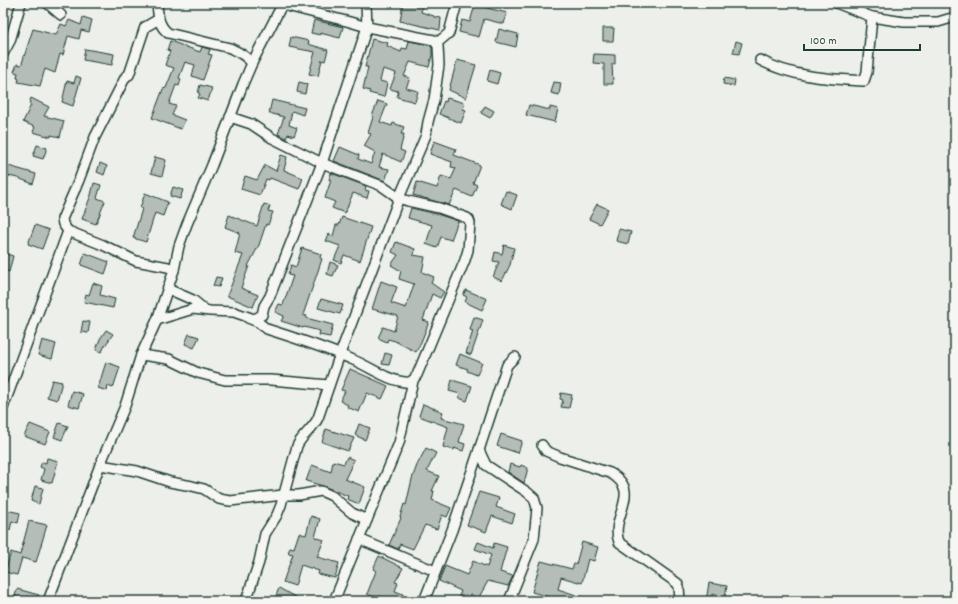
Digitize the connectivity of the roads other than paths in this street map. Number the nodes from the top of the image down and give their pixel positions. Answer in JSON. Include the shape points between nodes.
{"nodes":[{"id":1,"x":21,"y":3,"type":"edge"},
{"id":2,"x":47,"y":3,"type":"edge"},
{"id":3,"x":157,"y":3,"type":"edge"},
{"id":4,"x":366,"y":3,"type":"edge"},
{"id":5,"x":457,"y":3,"type":"edge"},
{"id":6,"x":836,"y":3,"type":"edge"},
{"id":7,"x":283,"y":4,"type":"edge"},
{"id":8,"x":61,"y":15,"type":"dead end"},
{"id":9,"x":872,"y":17,"type":"junction"},
{"id":10,"x":955,"y":17,"type":"edge"},
{"id":11,"x":159,"y":19,"type":"junction"},
{"id":12,"x":367,"y":27,"type":"junction"},
{"id":13,"x":437,"y":43,"type":"junction"},
{"id":14,"x":3,"y":54,"type":"edge"},
{"id":15,"x":760,"y":60,"type":"dead end"},
{"id":16,"x":252,"y":63,"type":"junction"},
{"id":17,"x":230,"y":117,"type":"junction"},
{"id":18,"x":322,"y":162,"type":"junction"},
{"id":19,"x":400,"y":198,"type":"junction"},
{"id":20,"x":68,"y":231,"type":"junction"},
{"id":21,"x":174,"y":270,"type":"junction"},
{"id":22,"x":168,"y":289,"type":"junction"},
{"id":23,"x":205,"y":310,"type":"junction"},
{"id":24,"x":248,"y":318,"type":"junction"},
{"id":25,"x":157,"y":320,"type":"junction"},
{"id":26,"x":340,"y":354,"type":"junction"},
{"id":27,"x":141,"y":355,"type":"junction"},
{"id":28,"x":515,"y":357,"type":"dead end"},
{"id":29,"x":413,"y":380,"type":"junction"},
{"id":30,"x":329,"y":385,"type":"junction"},
{"id":31,"x":3,"y":408,"type":"edge"},
{"id":32,"x":542,"y":445,"type":"dead end"},
{"id":33,"x":479,"y":450,"type":"junction"},
{"id":34,"x":100,"y":465,"type":"junction"},
{"id":35,"x":283,"y":495,"type":"junction"},
{"id":36,"x":367,"y":520,"type":"junction"},
{"id":37,"x":359,"y":538,"type":"junction"},
{"id":38,"x":435,"y":570,"type":"junction"},
{"id":39,"x":48,"y":601,"type":"edge"},
{"id":40,"x":246,"y":601,"type":"edge"},
{"id":41,"x":334,"y":601,"type":"edge"},
{"id":42,"x":424,"y":601,"type":"edge"},
{"id":43,"x":509,"y":601,"type":"edge"},
{"id":44,"x":680,"y":601,"type":"edge"}],
"edges":[{"from":1,"to":14,"type":"street","via":[[10,41]]},
{"from":2,"to":8,"type":"street"},
{"from":3,"to":11,"type":"street"},
{"from":4,"to":12,"type":"street"},
{"from":5,"to":13,"type":"street","via":[[449,33]]},
{"from":6,"to":9,"type":"street"},
{"from":7,"to":12,"type":"street"},
{"from":7,"to":16,"type":"street"},
{"from":9,"to":10,"type":"street","via":[[904,22],[938,22]]},
{"from":9,"to":15,"type":"street","via":[[864,81],[799,74],[773,67]]},
{"from":11,"to":16,"type":"street","via":[[161,26],[168,33],[230,48],[247,57]]},
{"from":11,"to":20,"type":"street","via":[[145,27],[129,75],[123,81],[95,137],[62,218]]},
{"from":12,"to":13,"type":"street","via":[[427,38]]},
{"from":12,"to":18,"type":"street"},
{"from":13,"to":19,"type":"street","via":[[439,65],[426,135]]},
{"from":16,"to":17,"type":"street"},
{"from":17,"to":18,"type":"street","via":[[251,124],[272,138]]},
{"from":17,"to":21,"type":"street","via":[[179,246]]},
{"from":18,"to":19,"type":"street","via":[[382,186]]},
{"from":18,"to":24,"type":"street","via":[[262,315],[254,319]]},
{"from":19,"to":26,"type":"street"},
{"from":19,"to":29,"type":"street","via":[[439,208],[467,218],[470,222],[465,260]]},
{"from":20,"to":21,"type":"street","via":[[136,261]]},
{"from":20,"to":31,"type":"street"},
{"from":21,"to":22,"type":"street"},
{"from":22,"to":23,"type":"street","via":[[194,300]]},
{"from":22,"to":25,"type":"street"},
{"from":23,"to":24,"type":"street","via":[[234,312]]},
{"from":23,"to":25,"type":"street","via":[[187,310]]},
{"from":24,"to":26,"type":"street","via":[[267,329]]},
{"from":25,"to":27,"type":"street"},
{"from":26,"to":29,"type":"street","via":[[388,377],[410,383]]},
{"from":26,"to":30,"type":"street"},
{"from":27,"to":30,"type":"street","via":[[169,359],[198,373],[225,380]]},
{"from":27,"to":34,"type":"street","via":[[125,406]]},
{"from":28,"to":33,"type":"street","via":[[507,365]]},
{"from":29,"to":36,"type":"street","via":[[399,443]]},
{"from":30,"to":35,"type":"street","via":[[316,423],[301,438],[297,446]]},
{"from":32,"to":44,"type":"street","via":[[546,451],[560,457],[617,477],[623,484],[626,495],[616,536],[619,542],[677,583]]},
{"from":33,"to":38,"type":"street","via":[[454,525]]},
{"from":33,"to":43,"type":"street","via":[[486,465],[527,492],[534,498],[537,508],[534,538]]},
{"from":34,"to":35,"type":"street","via":[[137,471],[170,482],[204,489],[223,500]]},
{"from":34,"to":39,"type":"street"},
{"from":35,"to":36,"type":"street","via":[[321,491],[332,496],[352,513]]},
{"from":35,"to":40,"type":"street","via":[[277,515],[265,534]]},
{"from":36,"to":37,"type":"street"},
{"from":37,"to":38,"type":"street"},
{"from":37,"to":41,"type":"street"},
{"from":38,"to":42,"type":"street"}]}
